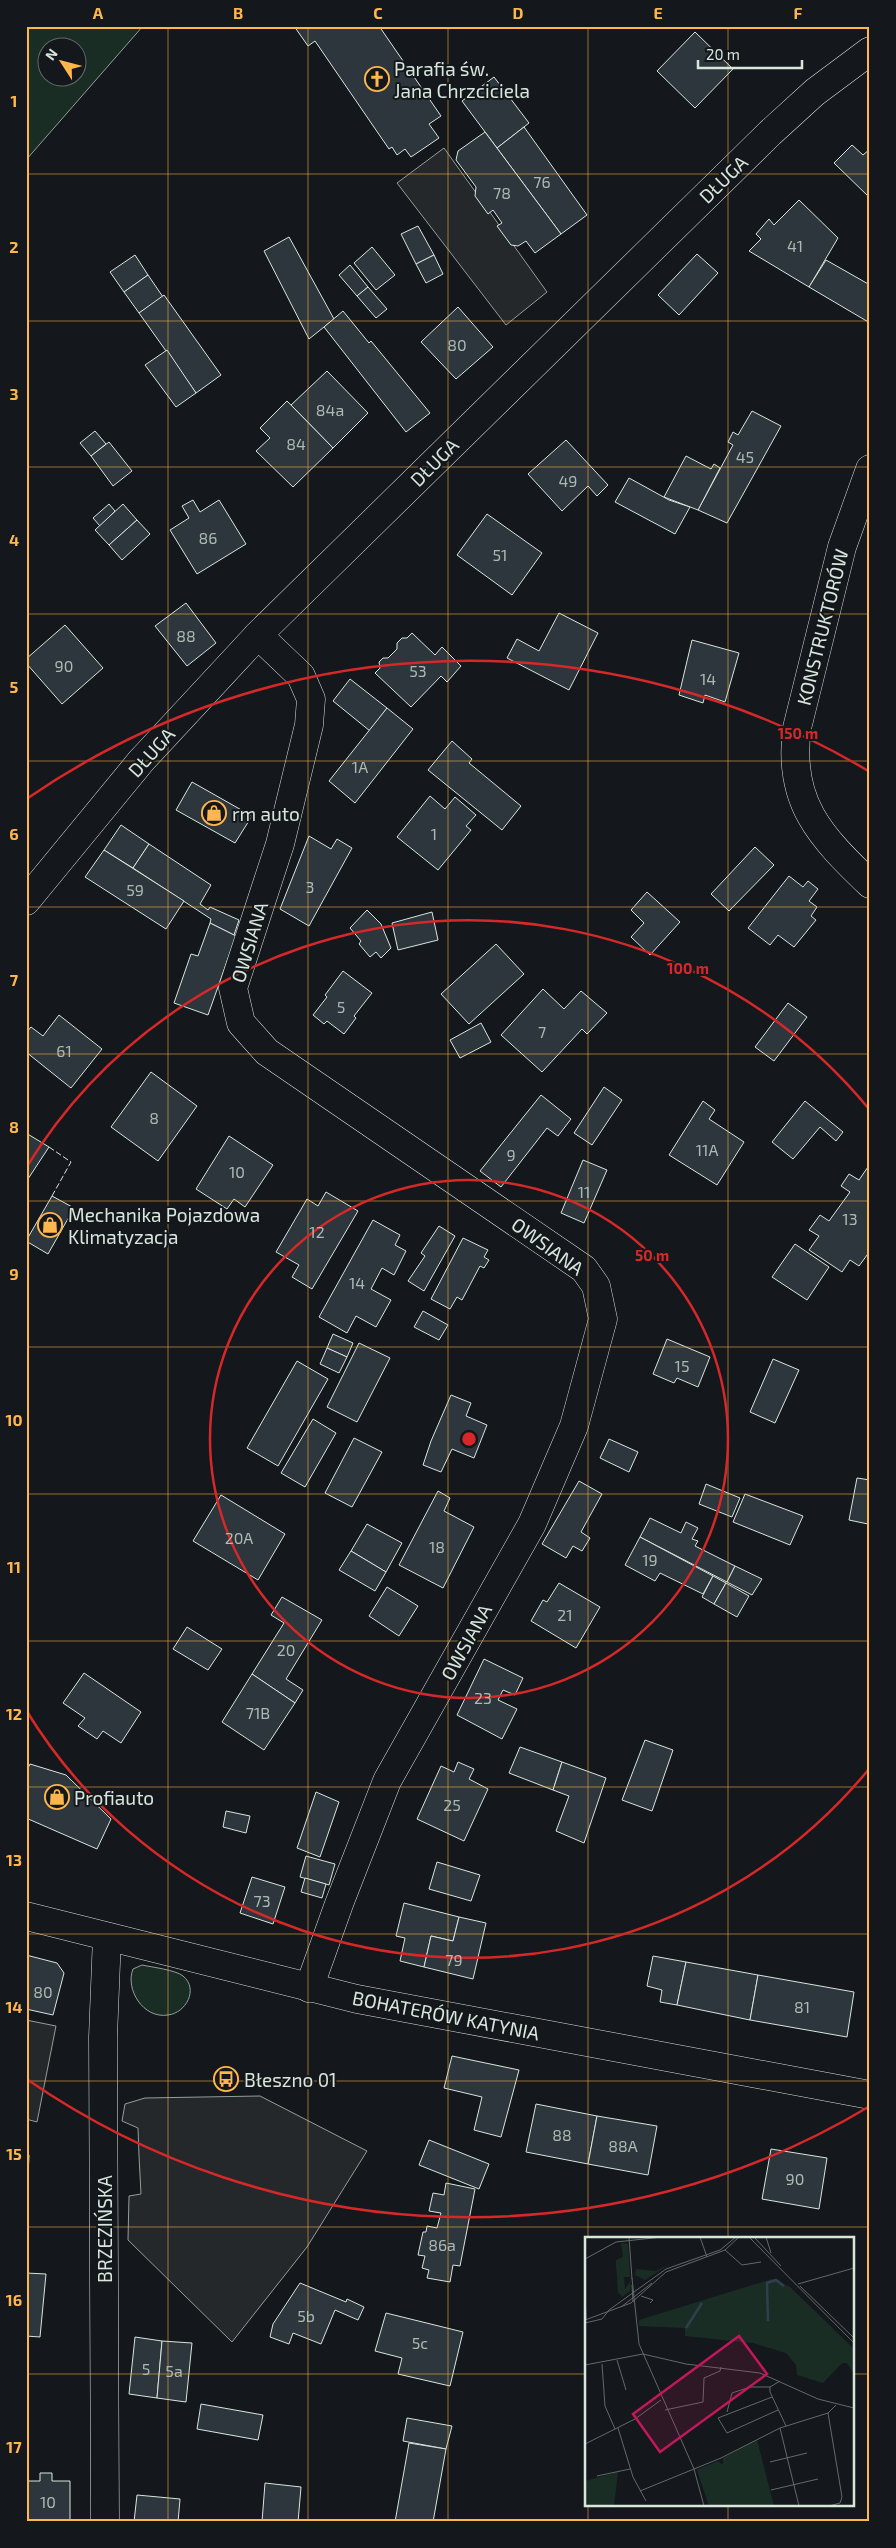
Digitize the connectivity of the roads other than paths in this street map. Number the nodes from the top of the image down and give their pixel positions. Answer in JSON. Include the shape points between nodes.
{"nodes":[{"id":1,"x":870,"y":51,"type":"edge"},
{"id":2,"x":870,"y":469,"type":"edge"},
{"id":3,"x":258,"y":635,"type":"junction"},
{"id":4,"x":870,"y":884,"type":"edge"},
{"id":5,"x":26,"y":901,"type":"edge"},
{"id":6,"x":26,"y":1916,"type":"edge"},
{"id":7,"x":107,"y":1936,"type":"junction"},
{"id":8,"x":309,"y":1988,"type":"junction"},
{"id":9,"x":870,"y":2095,"type":"edge"},
{"id":10,"x":105,"y":2522,"type":"edge"}],
"edges":[{"from":1,"to":3,"type":"street","name":"DŁUGA","via":[[816,92],[770,133]]},
{"from":2,"to":4,"type":"street","name":"KONSTRUKTORÓW","via":[[842,547],[794,749],[796,773],[807,813],[835,850]]},
{"from":3,"to":5,"type":"street","name":"DŁUGA","via":[[141,761]]},
{"from":3,"to":8,"type":"street","name":"OWSIANA","via":[[301,676],[311,699],[309,724],[280,844],[233,988],[241,1023],[268,1052],[584,1269],[596,1286],[604,1319],[574,1426],[532,1524],[387,1781]]},
{"from":6,"to":7,"type":"street","name":"BOHATERÓW KATYNIA"},
{"from":7,"to":8,"type":"street","name":"BOHATERÓW KATYNIA"},
{"from":7,"to":10,"type":"street","name":"BRZEZIŃSKA","via":[[103,2037]]},
{"from":8,"to":9,"type":"street","name":"BOHATERÓW KATYNIA"}]}
